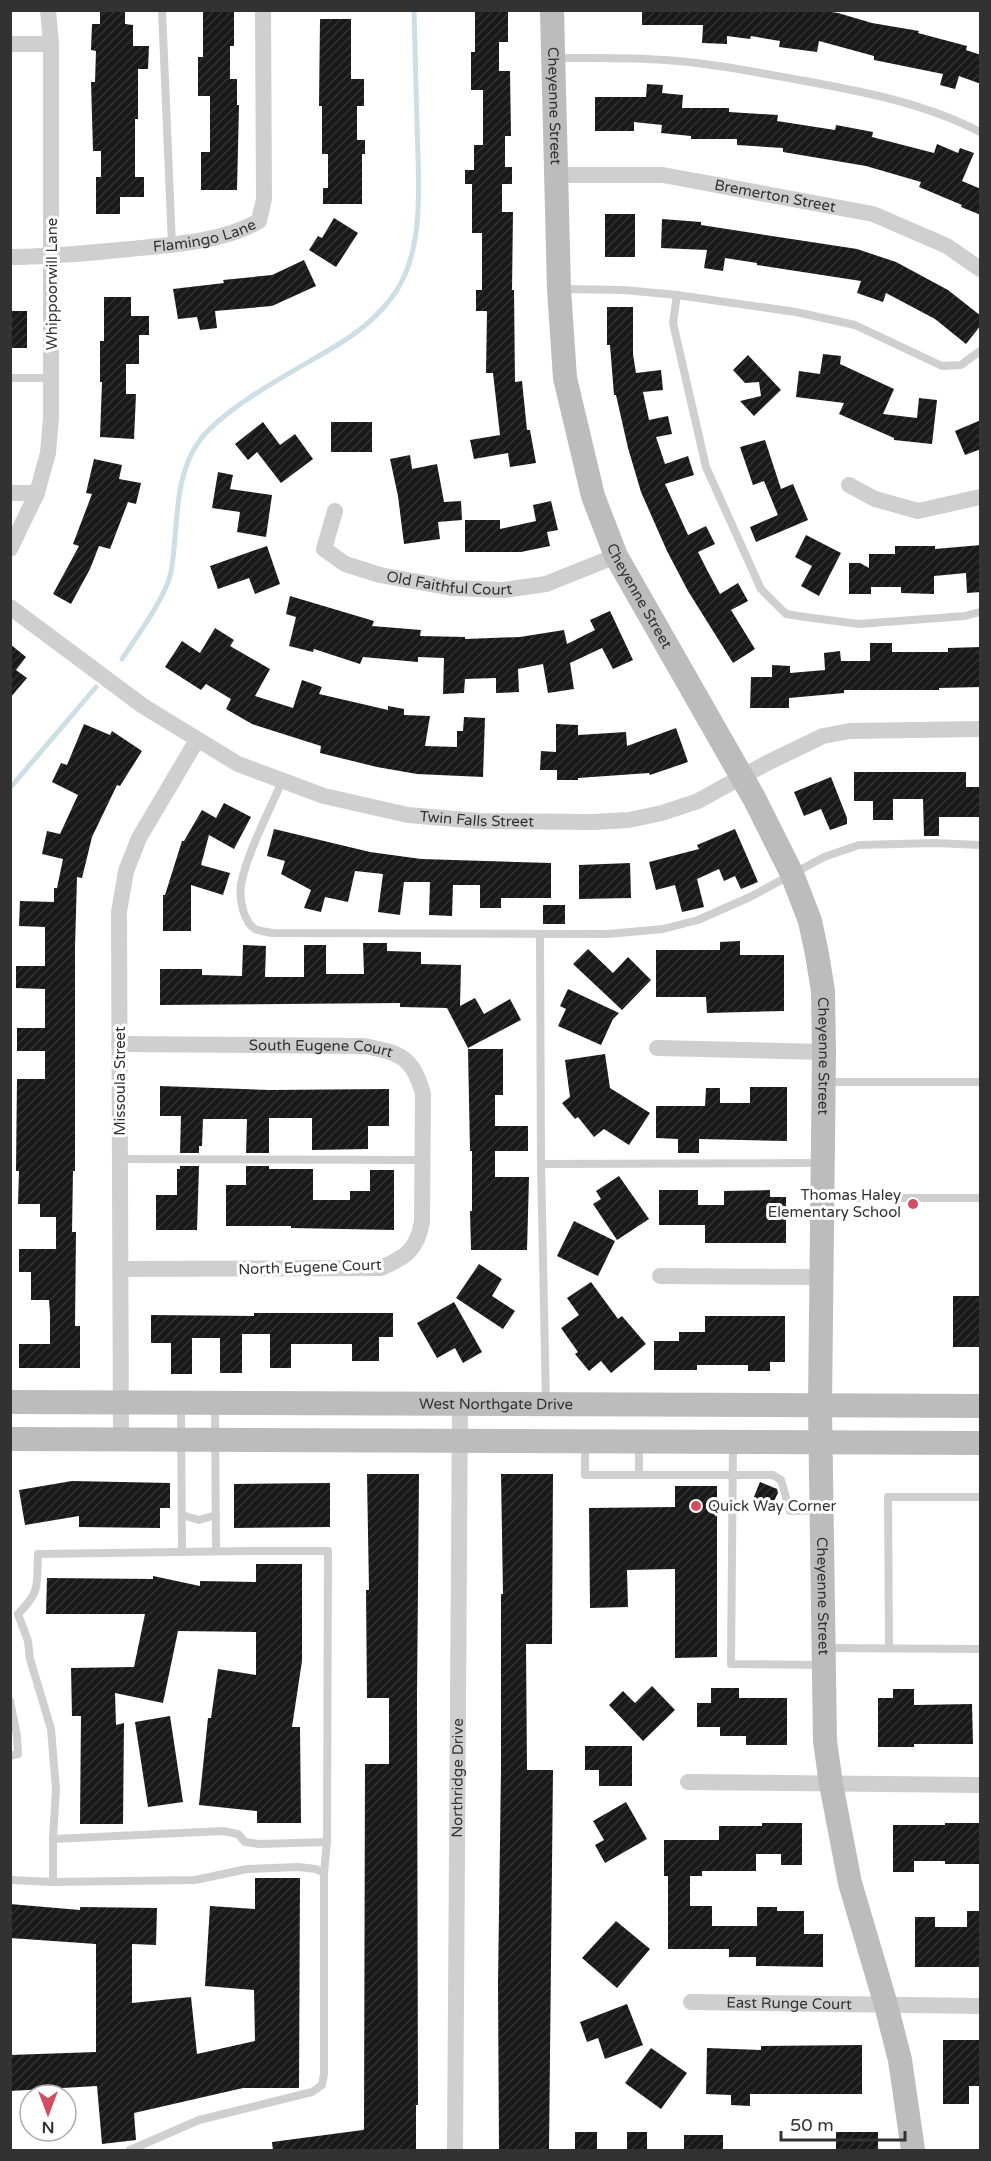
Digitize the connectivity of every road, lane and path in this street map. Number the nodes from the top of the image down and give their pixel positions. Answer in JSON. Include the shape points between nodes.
{"nodes":[{"id":1,"x":48,"y":10,"type":"edge"},
{"id":2,"x":162,"y":10,"type":"edge"},
{"id":3,"x":263,"y":10,"type":"edge"},
{"id":4,"x":552,"y":10,"type":"edge"},
{"id":5,"x":10,"y":44,"type":"edge"},
{"id":6,"x":51,"y":44,"type":"junction"},
{"id":7,"x":553,"y":58,"type":"junction"},
{"id":8,"x":981,"y":132,"type":"edge"},
{"id":9,"x":555,"y":175,"type":"junction"},
{"id":10,"x":172,"y":245,"type":"junction"},
{"id":11,"x":10,"y":257,"type":"edge"},
{"id":12,"x":52,"y":257,"type":"junction"},
{"id":13,"x":981,"y":269,"type":"edge"},
{"id":14,"x":559,"y":289,"type":"junction"},
{"id":15,"x":677,"y":296,"type":"junction"},
{"id":16,"x":981,"y":351,"type":"edge"},
{"id":17,"x":10,"y":378,"type":"edge"},
{"id":18,"x":51,"y":378,"type":"junction"},
{"id":19,"x":849,"y":485,"type":"dead end"},
{"id":20,"x":10,"y":493,"type":"edge"},
{"id":21,"x":37,"y":493,"type":"junction"},
{"id":22,"x":981,"y":497,"type":"edge"},
{"id":23,"x":335,"y":512,"type":"dead end"},
{"id":24,"x":10,"y":549,"type":"edge"},
{"id":25,"x":616,"y":556,"type":"junction"},
{"id":26,"x":10,"y":607,"type":"edge"},
{"id":27,"x":981,"y":612,"type":"edge"},
{"id":28,"x":981,"y":729,"type":"edge"},
{"id":29,"x":196,"y":740,"type":"junction"},
{"id":30,"x":742,"y":777,"type":"junction"},
{"id":31,"x":282,"y":781,"type":"junction"},
{"id":32,"x":981,"y":845,"type":"edge"},
{"id":33,"x":792,"y":874,"type":"junction"},
{"id":34,"x":540,"y":935,"type":"junction"},
{"id":35,"x":119,"y":1044,"type":"junction"},
{"id":36,"x":657,"y":1048,"type":"dead end"},
{"id":37,"x":824,"y":1052,"type":"junction"},
{"id":38,"x":824,"y":1082,"type":"junction"},
{"id":39,"x":981,"y":1082,"type":"edge"},
{"id":40,"x":120,"y":1159,"type":"junction"},
{"id":41,"x":823,"y":1163,"type":"junction"},
{"id":42,"x":541,"y":1164,"type":"junction"},
{"id":43,"x":423,"y":1165,"type":"junction"},
{"id":44,"x":823,"y":1198,"type":"junction"},
{"id":45,"x":981,"y":1198,"type":"edge"},
{"id":46,"x":121,"y":1269,"type":"junction"},
{"id":47,"x":660,"y":1276,"type":"dead end"},
{"id":48,"x":822,"y":1277,"type":"junction"},
{"id":49,"x":10,"y":1402,"type":"edge"},
{"id":50,"x":122,"y":1402,"type":"junction"},
{"id":51,"x":181,"y":1403,"type":"junction"},
{"id":52,"x":215,"y":1403,"type":"junction"},
{"id":53,"x":460,"y":1404,"type":"junction"},
{"id":54,"x":546,"y":1405,"type":"junction"},
{"id":55,"x":820,"y":1406,"type":"junction"},
{"id":56,"x":981,"y":1406,"type":"edge"},
{"id":57,"x":10,"y":1439,"type":"edge"},
{"id":58,"x":121,"y":1440,"type":"junction"},
{"id":59,"x":182,"y":1440,"type":"junction"},
{"id":60,"x":215,"y":1440,"type":"junction"},
{"id":61,"x":460,"y":1442,"type":"junction"},
{"id":62,"x":584,"y":1442,"type":"junction"},
{"id":63,"x":639,"y":1442,"type":"junction"},
{"id":64,"x":733,"y":1442,"type":"junction"},
{"id":65,"x":821,"y":1442,"type":"junction"},
{"id":66,"x":981,"y":1443,"type":"edge"},
{"id":67,"x":639,"y":1475,"type":"junction"},
{"id":68,"x":733,"y":1475,"type":"junction"},
{"id":69,"x":981,"y":1497,"type":"edge"},
{"id":70,"x":821,"y":1510,"type":"junction"},
{"id":71,"x":182,"y":1515,"type":"junction"},
{"id":72,"x":216,"y":1515,"type":"junction"},
{"id":73,"x":216,"y":1551,"type":"junction"},
{"id":74,"x":182,"y":1552,"type":"junction"},
{"id":75,"x":889,"y":1648,"type":"junction"},
{"id":76,"x":981,"y":1649,"type":"edge"},
{"id":77,"x":823,"y":1656,"type":"junction"},
{"id":78,"x":10,"y":1701,"type":"edge"},
{"id":79,"x":10,"y":1756,"type":"edge"},
{"id":80,"x":688,"y":1782,"type":"dead end"},
{"id":81,"x":831,"y":1784,"type":"junction"},
{"id":82,"x":981,"y":1785,"type":"edge"},
{"id":83,"x":53,"y":1839,"type":"junction"},
{"id":84,"x":327,"y":1842,"type":"junction"},
{"id":85,"x":324,"y":1873,"type":"junction"},
{"id":86,"x":10,"y":1880,"type":"edge"},
{"id":87,"x":53,"y":1882,"type":"junction"},
{"id":88,"x":692,"y":2002,"type":"dead end"},
{"id":89,"x":886,"y":2005,"type":"junction"},
{"id":90,"x":981,"y":2006,"type":"edge"},
{"id":91,"x":130,"y":2151,"type":"edge"},
{"id":92,"x":455,"y":2151,"type":"edge"},
{"id":93,"x":913,"y":2151,"type":"edge"}],
"edges":[{"from":1,"to":6,"type":"street","name":"Whippoorwill Lane"},
{"from":2,"to":10,"type":"lane"},
{"from":3,"to":10,"type":"street","name":"Flamingo Lane","via":[[264,199],[259,221],[242,231]]},
{"from":4,"to":7,"type":"street","name":"Cheyenne Street"},
{"from":5,"to":6,"type":"street"},
{"from":6,"to":12,"type":"street","name":"Whippoorwill Lane"},
{"from":7,"to":8,"type":"lane","via":[[667,60],[845,88],[910,104]]},
{"from":7,"to":9,"type":"street","name":"Cheyenne Street"},
{"from":9,"to":13,"type":"street","name":"Bremerton Street","via":[[663,175],[873,214],[947,246]]},
{"from":9,"to":14,"type":"street","name":"Cheyenne Street"},
{"from":10,"to":12,"type":"street","name":"Flamingo Lane"},
{"from":11,"to":12,"type":"street","name":"Flamingo Lane"},
{"from":12,"to":18,"type":"street","name":"Whippoorwill Lane"},
{"from":14,"to":15,"type":"lane"},
{"from":14,"to":25,"type":"street","name":"Cheyenne Street","via":[[565,378],[572,412],[593,496]]},
{"from":15,"to":16,"type":"lane","via":[[796,312],[855,325],[942,366],[961,365]]},
{"from":15,"to":27,"type":"lane","via":[[673,323],[705,466],[761,590],[786,614],[859,624]]},
{"from":17,"to":18,"type":"lane"},
{"from":18,"to":21,"type":"street","name":"Whippoorwill Lane","via":[[48,453]]},
{"from":19,"to":22,"type":"street","via":[[875,499],[918,512]]},
{"from":20,"to":21,"type":"street"},
{"from":21,"to":24,"type":"street","name":"Whippoorwill Lane"},
{"from":23,"to":25,"type":"street","name":"Old Faithful Court","via":[[324,549],[345,564],[380,575],[452,588],[504,590],[546,584]]},
{"from":25,"to":30,"type":"street","name":"Cheyenne Street"},
{"from":26,"to":29,"type":"street","name":"Twin Falls Street","via":[[143,706]]},
{"from":28,"to":30,"type":"street","name":"Twin Falls Street","via":[[850,731],[824,736]]},
{"from":29,"to":31,"type":"street","name":"Twin Falls Street","via":[[238,764]]},
{"from":29,"to":35,"type":"street","name":"Missoula Street","via":[[139,838],[126,871],[119,912]]},
{"from":30,"to":31,"type":"street","name":"Twin Falls Street","via":[[698,801],[662,813],[593,822],[479,821],[408,815],[324,796]]},
{"from":30,"to":33,"type":"street","name":"Cheyenne Street"},
{"from":31,"to":34,"type":"lane","via":[[241,887],[247,919],[256,929],[273,933]]},
{"from":32,"to":33,"type":"lane","via":[[859,845]]},
{"from":33,"to":34,"type":"lane","via":[[698,920],[663,929]]},
{"from":33,"to":37,"type":"street","name":"Cheyenne Street","via":[[810,921],[817,954],[823,991]]},
{"from":34,"to":42,"type":"lane"},
{"from":35,"to":40,"type":"street","name":"Missoula Street"},
{"from":35,"to":43,"type":"street","name":"South Eugene Court","via":[[364,1046],[389,1051],[409,1063],[418,1074],[423,1094]]},
{"from":36,"to":37,"type":"street"},
{"from":37,"to":38,"type":"street","name":"Cheyenne Street"},
{"from":38,"to":39,"type":"lane"},
{"from":38,"to":41,"type":"street","name":"Cheyenne Street"},
{"from":40,"to":43,"type":"lane"},
{"from":40,"to":46,"type":"street","name":"Missoula Street"},
{"from":41,"to":42,"type":"lane"},
{"from":41,"to":44,"type":"street","name":"Cheyenne Street"},
{"from":42,"to":54,"type":"lane"},
{"from":43,"to":46,"type":"street","name":"North Eugene Court","via":[[420,1235],[400,1260],[381,1268]]},
{"from":44,"to":45,"type":"lane"},
{"from":44,"to":48,"type":"street","name":"Cheyenne Street"},
{"from":46,"to":50,"type":"street","name":"Missoula Street"},
{"from":47,"to":48,"type":"street"},
{"from":48,"to":55,"type":"street","name":"Cheyenne Street"},
{"from":49,"to":50,"type":"street","name":"West Northgate Drive"},
{"from":50,"to":51,"type":"street","name":"West Northgate Drive"},
{"from":50,"to":58,"type":"street","name":"Missoula Street"},
{"from":51,"to":52,"type":"street","name":"West Northgate Drive"},
{"from":51,"to":59,"type":"lane"},
{"from":52,"to":53,"type":"street","name":"West Northgate Drive"},
{"from":52,"to":60,"type":"lane"},
{"from":53,"to":54,"type":"street","name":"West Northgate Drive"},
{"from":53,"to":61,"type":"street","name":"Northridge Drive"},
{"from":54,"to":55,"type":"street","name":"West Northgate Drive"},
{"from":55,"to":56,"type":"street","name":"West Northgate Drive"},
{"from":55,"to":65,"type":"street","name":"Cheyenne Street"},
{"from":57,"to":58,"type":"street"},
{"from":58,"to":59,"type":"street"},
{"from":59,"to":60,"type":"street"},
{"from":59,"to":71,"type":"lane"},
{"from":60,"to":61,"type":"street"},
{"from":60,"to":72,"type":"lane"},
{"from":61,"to":62,"type":"street"},
{"from":61,"to":92,"type":"street","name":"Northridge Drive"},
{"from":62,"to":63,"type":"street"},
{"from":62,"to":67,"type":"lane","via":[[585,1475]]},
{"from":63,"to":64,"type":"street"},
{"from":63,"to":67,"type":"lane"},
{"from":64,"to":65,"type":"street"},
{"from":64,"to":68,"type":"lane"},
{"from":65,"to":66,"type":"street"},
{"from":65,"to":70,"type":"street","name":"Cheyenne Street"},
{"from":67,"to":68,"type":"lane"},
{"from":68,"to":70,"type":"lane","via":[[773,1475],[781,1480],[790,1511]]},
{"from":68,"to":77,"type":"lane","via":[[731,1664]]},
{"from":69,"to":75,"type":"lane","via":[[888,1497]]},
{"from":70,"to":77,"type":"street","name":"Cheyenne Street"},
{"from":71,"to":72,"type":"lane","via":[[199,1520]]},
{"from":71,"to":74,"type":"lane"},
{"from":72,"to":73,"type":"lane"},
{"from":73,"to":74,"type":"lane"},
{"from":73,"to":84,"type":"lane","via":[[328,1551]]},
{"from":74,"to":83,"type":"lane","via":[[38,1554],[37,1588],[18,1614],[51,1729],[56,1788]]},
{"from":75,"to":76,"type":"lane"},
{"from":75,"to":77,"type":"lane"},
{"from":77,"to":81,"type":"street","name":"Cheyenne Street","via":[[825,1741]]},
{"from":78,"to":79,"type":"lane","via":[[18,1754]]},
{"from":80,"to":81,"type":"street"},
{"from":81,"to":82,"type":"street"},
{"from":81,"to":89,"type":"street","name":"Cheyenne Street","via":[[850,1883]]},
{"from":83,"to":84,"type":"lane","via":[[223,1831],[259,1844]]},
{"from":83,"to":87,"type":"lane"},
{"from":84,"to":85,"type":"lane"},
{"from":85,"to":87,"type":"lane","via":[[288,1867],[247,1869],[195,1880]]},
{"from":85,"to":91,"type":"lane","via":[[322,2085],[312,2092],[199,2120]]},
{"from":86,"to":87,"type":"lane"},
{"from":88,"to":89,"type":"street","name":"East Runge Court"},
{"from":89,"to":90,"type":"street","name":"East Runge Court"},
{"from":89,"to":93,"type":"street","name":"Cheyenne Street","via":[[900,2060]]}]}
